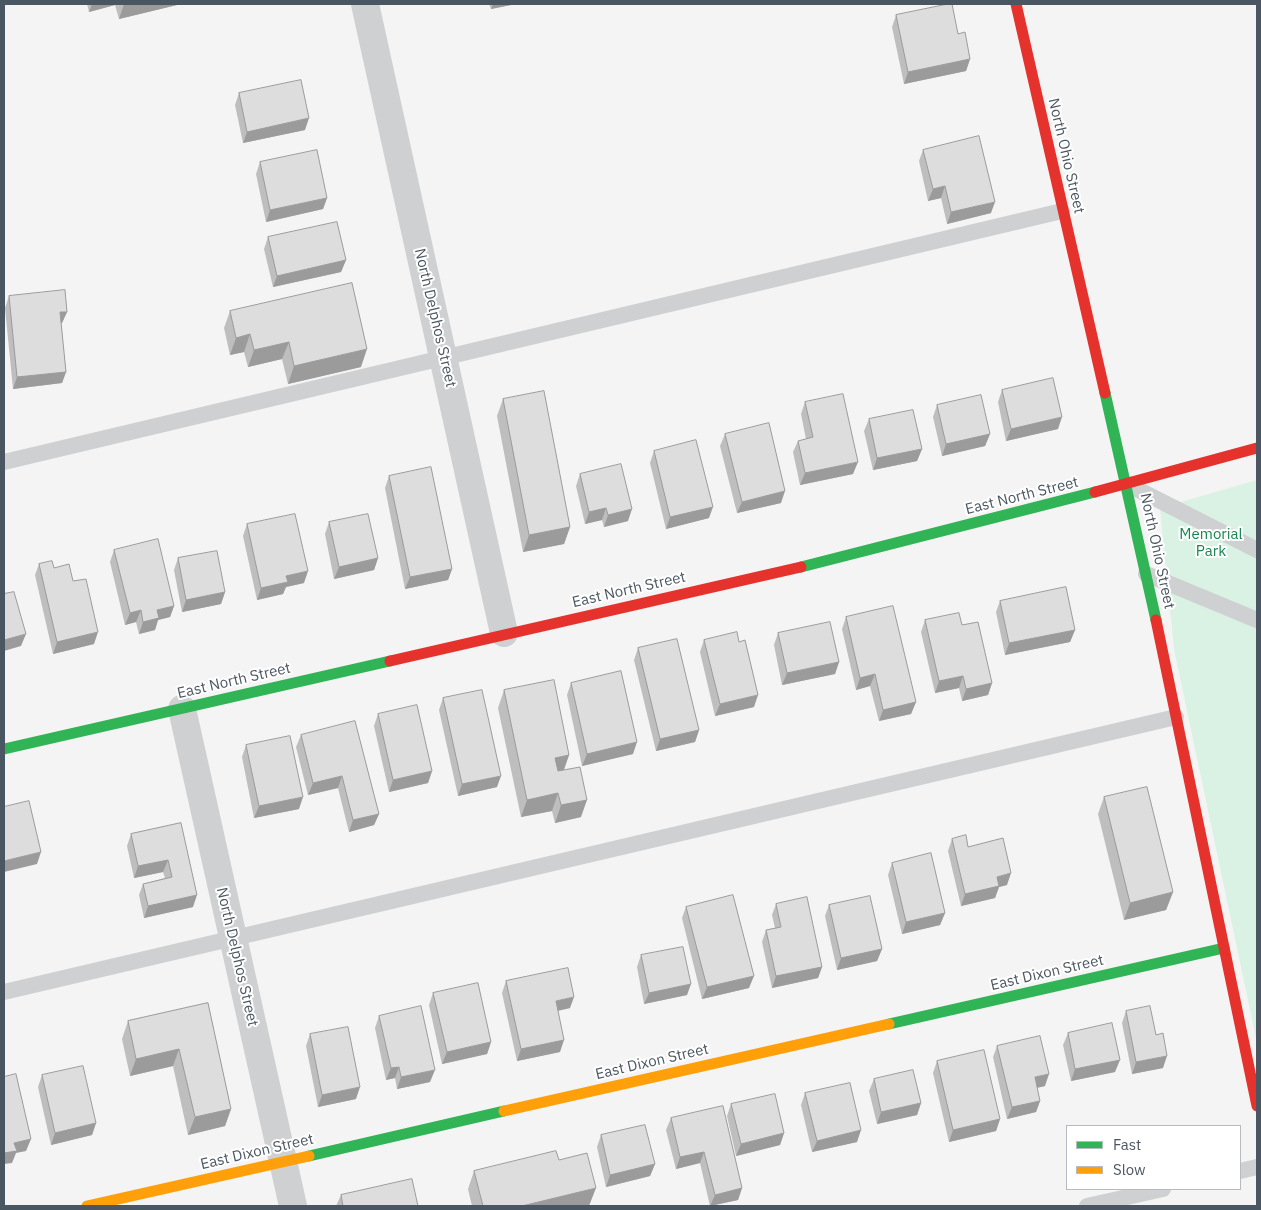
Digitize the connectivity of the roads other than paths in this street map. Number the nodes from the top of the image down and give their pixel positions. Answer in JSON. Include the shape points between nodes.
{"nodes":[{"id":1,"x":365,"y":4,"type":"edge"},
{"id":2,"x":1016,"y":4,"type":"edge"},
{"id":3,"x":1062,"y":211,"type":"junction"},
{"id":4,"x":445,"y":359,"type":"junction"},
{"id":5,"x":1257,"y":448,"type":"edge"},
{"id":6,"x":4,"y":462,"type":"edge"},
{"id":7,"x":1128,"y":484,"type":"junction"},
{"id":8,"x":1257,"y":550,"type":"edge"},
{"id":9,"x":1146,"y":574,"type":"junction"},
{"id":10,"x":1257,"y":620,"type":"edge"},
{"id":11,"x":504,"y":633,"type":"junction"},
{"id":12,"x":182,"y":708,"type":"junction"},
{"id":13,"x":1176,"y":718,"type":"junction"},
{"id":14,"x":4,"y":749,"type":"edge"},
{"id":15,"x":233,"y":940,"type":"junction"},
{"id":16,"x":1224,"y":948,"type":"junction"},
{"id":17,"x":4,"y":992,"type":"edge"},
{"id":18,"x":1257,"y":1106,"type":"edge"},
{"id":19,"x":283,"y":1161,"type":"junction"},
{"id":20,"x":1257,"y":1167,"type":"edge"},
{"id":21,"x":1241,"y":1171,"type":"edge"},
{"id":22,"x":1158,"y":1190,"type":"edge"},
{"id":23,"x":87,"y":1206,"type":"edge"},
{"id":24,"x":293,"y":1206,"type":"edge"},
{"id":25,"x":1086,"y":1206,"type":"edge"}],
"edges":[{"from":1,"to":4,"type":"street","name":"North Delphos Street"},
{"from":2,"to":3,"type":"street","name":"North Ohio Street"},
{"from":3,"to":4,"type":"lane"},
{"from":3,"to":7,"type":"street","name":"North Ohio Street"},
{"from":4,"to":6,"type":"lane"},
{"from":4,"to":11,"type":"street","name":"North Delphos Street"},
{"from":5,"to":7,"type":"street","name":"East North Street"},
{"from":7,"to":8,"type":"lane"},
{"from":7,"to":9,"type":"street","name":"North Ohio Street"},
{"from":7,"to":11,"type":"street","name":"East North Street","via":[[848,556]]},
{"from":9,"to":10,"type":"lane"},
{"from":9,"to":13,"type":"street","name":"North Ohio Street"},
{"from":11,"to":12,"type":"street","name":"East North Street"},
{"from":12,"to":14,"type":"street","name":"East North Street"},
{"from":12,"to":15,"type":"street","name":"North Delphos Street"},
{"from":13,"to":15,"type":"lane"},
{"from":13,"to":16,"type":"street","name":"North Ohio Street"},
{"from":15,"to":17,"type":"lane"},
{"from":15,"to":19,"type":"street","name":"North Delphos Street"},
{"from":16,"to":18,"type":"street","name":"North Ohio Street"},
{"from":16,"to":19,"type":"street","name":"East Dixon Street"},
{"from":19,"to":23,"type":"street","name":"East Dixon Street"},
{"from":19,"to":24,"type":"street","name":"North Delphos Street"},
{"from":20,"to":21,"type":"lane"},
{"from":22,"to":25,"type":"lane"}]}
